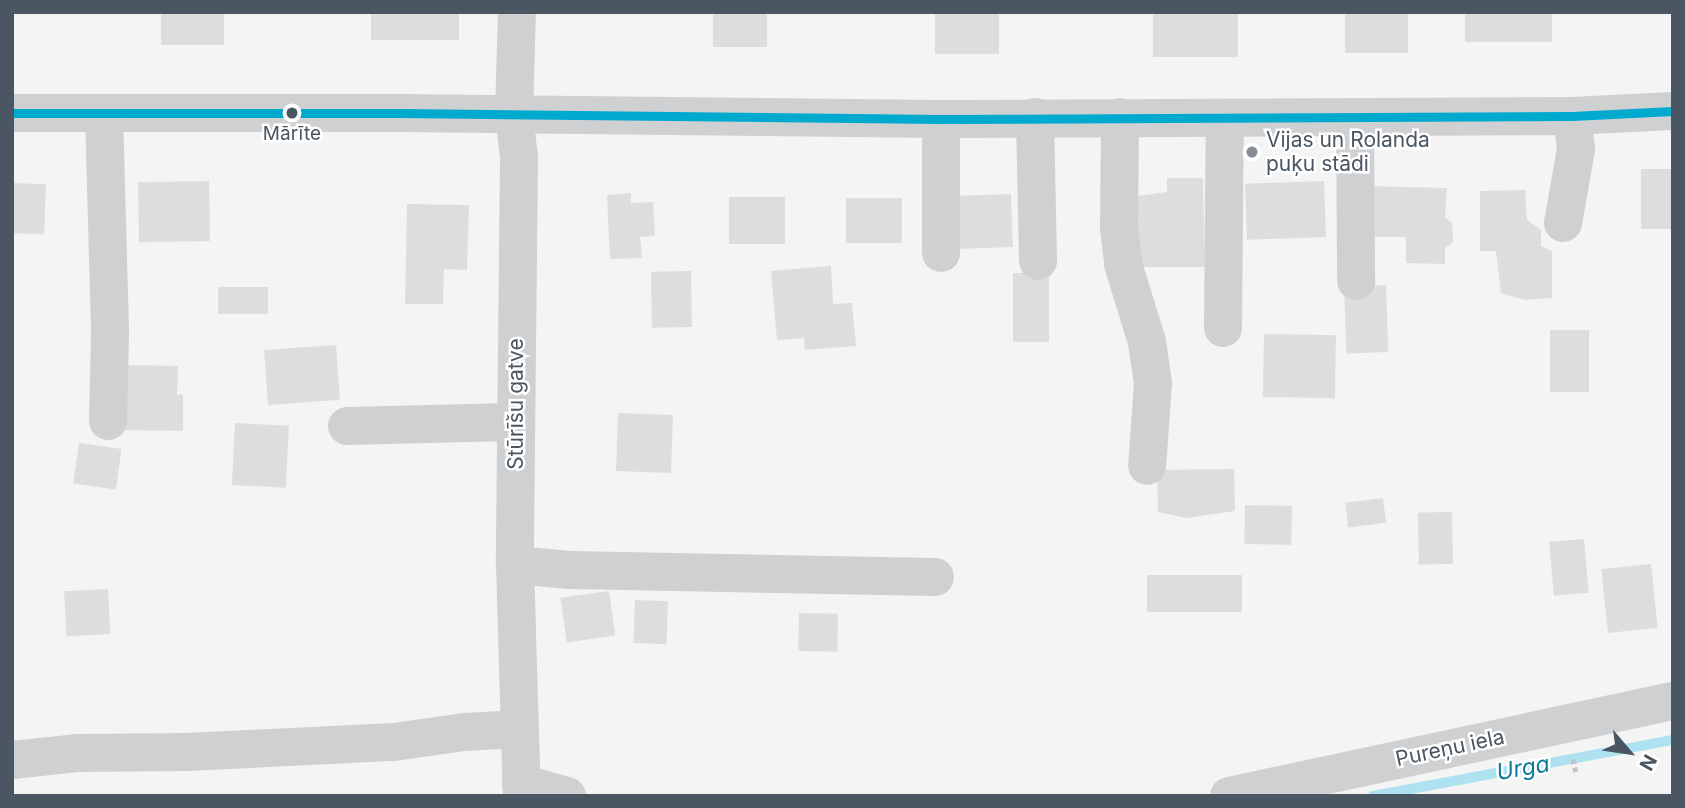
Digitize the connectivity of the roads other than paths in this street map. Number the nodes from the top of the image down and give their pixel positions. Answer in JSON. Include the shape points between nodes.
{"nodes":[{"id":1,"x":517,"y":12,"type":"edge"},
{"id":2,"x":1673,"y":111,"type":"edge"},
{"id":3,"x":12,"y":113,"type":"edge"},
{"id":4,"x":104,"y":114,"type":"junction"},
{"id":5,"x":514,"y":114,"type":"junction"},
{"id":6,"x":1572,"y":116,"type":"junction"},
{"id":7,"x":1035,"y":117,"type":"junction"},
{"id":8,"x":1120,"y":117,"type":"junction"},
{"id":9,"x":1225,"y":118,"type":"junction"},
{"id":10,"x":1355,"y":118,"type":"junction"},
{"id":11,"x":941,"y":119,"type":"junction"},
{"id":12,"x":1563,"y":223,"type":"dead end"},
{"id":13,"x":940,"y":253,"type":"dead end"},
{"id":14,"x":1038,"y":261,"type":"dead end"},
{"id":15,"x":1356,"y":281,"type":"dead end"},
{"id":16,"x":1223,"y":328,"type":"dead end"},
{"id":17,"x":108,"y":421,"type":"dead end"},
{"id":18,"x":515,"y":422,"type":"junction"},
{"id":19,"x":347,"y":426,"type":"dead end"},
{"id":20,"x":1147,"y":467,"type":"dead end"},
{"id":21,"x":515,"y":565,"type":"junction"},
{"id":22,"x":934,"y":577,"type":"dead end"},
{"id":23,"x":1673,"y":701,"type":"edge"},
{"id":24,"x":519,"y":729,"type":"junction"},
{"id":25,"x":12,"y":760,"type":"edge"},
{"id":26,"x":521,"y":789,"type":"edge"},
{"id":27,"x":567,"y":796,"type":"edge"},
{"id":28,"x":1228,"y":796,"type":"edge"}],
"edges":[{"from":1,"to":5,"type":"street","name":"Stūrīšu gatve"},
{"from":2,"to":6,"type":"street"},
{"from":3,"to":4,"type":"street"},
{"from":4,"to":5,"type":"street"},
{"from":4,"to":17,"type":"street"},
{"from":5,"to":11,"type":"street"},
{"from":5,"to":18,"type":"street","name":"Stūrīšu gatve","via":[[519,158]]},
{"from":6,"to":10,"type":"street"},
{"from":6,"to":12,"type":"street","via":[[1576,149]]},
{"from":7,"to":8,"type":"street"},
{"from":7,"to":11,"type":"street"},
{"from":7,"to":14,"type":"street"},
{"from":8,"to":9,"type":"street"},
{"from":8,"to":20,"type":"street","via":[[1123,264],[1147,342],[1153,383]]},
{"from":9,"to":10,"type":"street"},
{"from":9,"to":16,"type":"street"},
{"from":10,"to":15,"type":"street"},
{"from":11,"to":13,"type":"street"},
{"from":18,"to":19,"type":"street"},
{"from":18,"to":21,"type":"street","name":"Stūrīšu gatve"},
{"from":21,"to":22,"type":"street","via":[[738,575]]},
{"from":21,"to":24,"type":"street","name":"Stūrīšu gatve"},
{"from":23,"to":28,"type":"street","name":"Pureņu iela"},
{"from":24,"to":25,"type":"street","via":[[394,742],[77,753]]},
{"from":24,"to":26,"type":"street","name":"Stūrīšu gatve"},
{"from":26,"to":27,"type":"street"}]}
